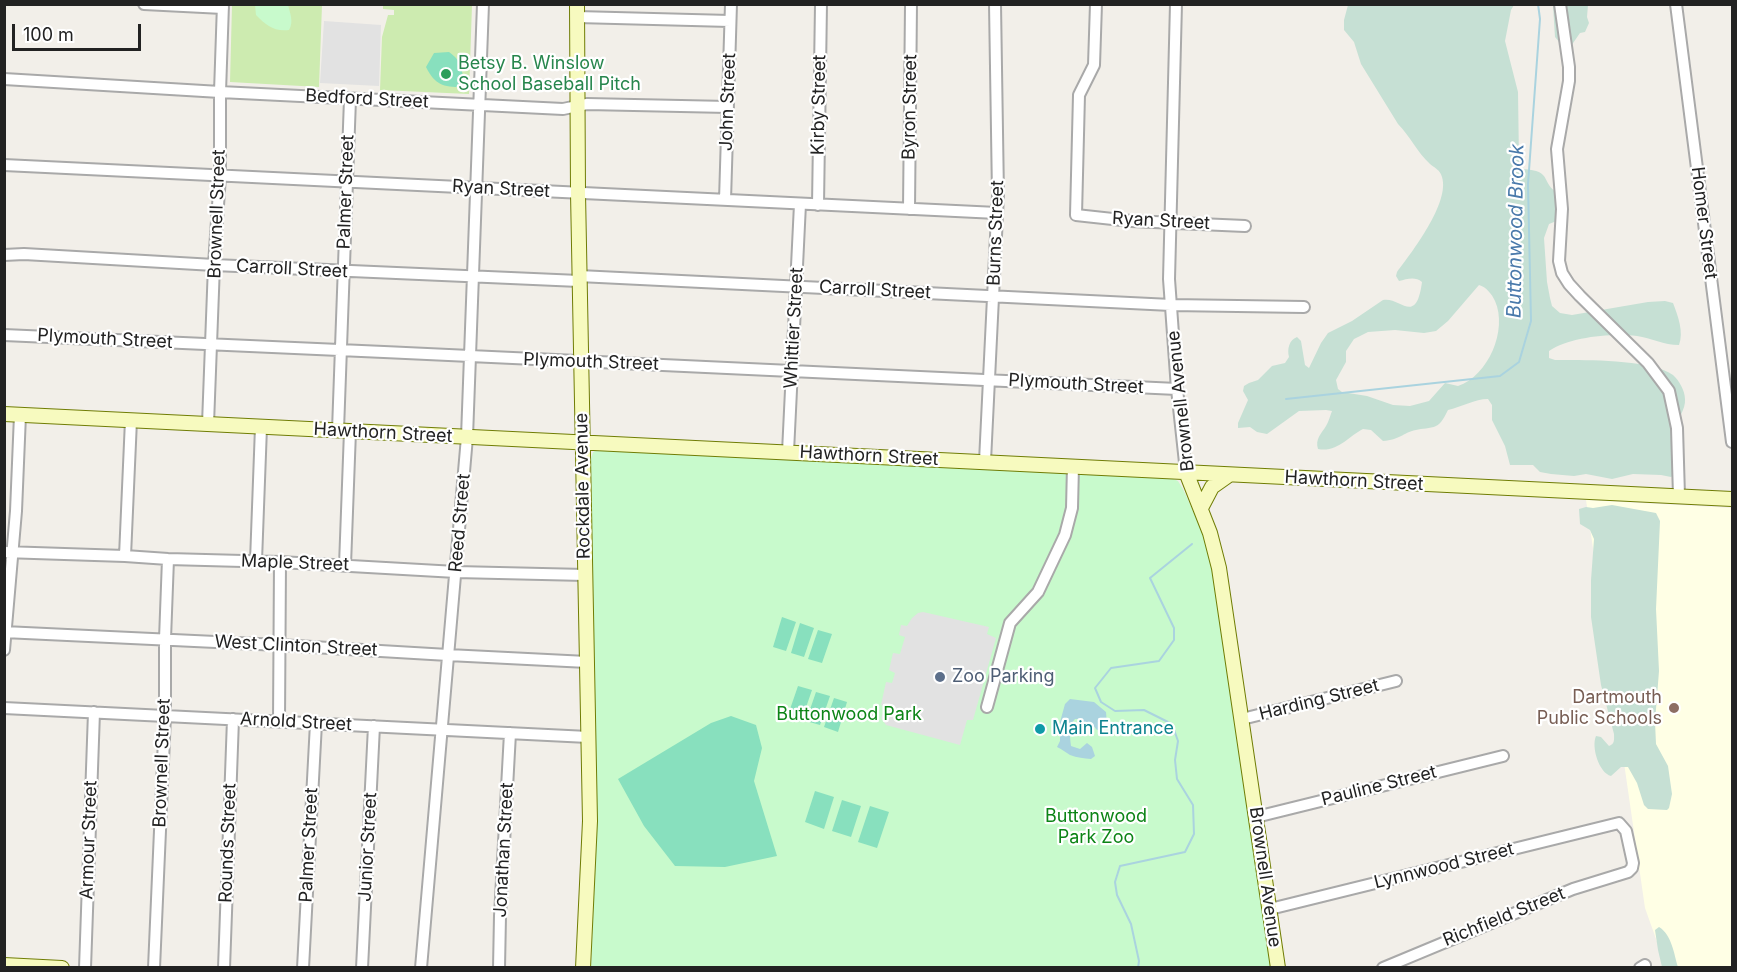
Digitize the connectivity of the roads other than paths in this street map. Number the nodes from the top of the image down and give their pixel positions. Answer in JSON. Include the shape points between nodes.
{"nodes":[{"id":1,"x":144,"y":4,"type":"edge"},
{"id":2,"x":483,"y":4,"type":"edge"},
{"id":3,"x":731,"y":4,"type":"edge"},
{"id":4,"x":820,"y":4,"type":"edge"},
{"id":5,"x":911,"y":4,"type":"edge"},
{"id":6,"x":995,"y":4,"type":"edge"},
{"id":7,"x":1096,"y":4,"type":"edge"},
{"id":8,"x":1176,"y":4,"type":"edge"},
{"id":9,"x":1560,"y":4,"type":"edge"},
{"id":10,"x":1676,"y":4,"type":"edge"},
{"id":11,"x":223,"y":6,"type":"edge"},
{"id":12,"x":577,"y":11,"type":"edge"},
{"id":13,"x":730,"y":21,"type":"junction"},
{"id":14,"x":4,"y":80,"type":"edge"},
{"id":15,"x":220,"y":92,"type":"junction"},
{"id":16,"x":350,"y":99,"type":"junction"},
{"id":17,"x":479,"y":105,"type":"junction"},
{"id":18,"x":577,"y":106,"type":"junction"},
{"id":19,"x":728,"y":107,"type":"junction"},
{"id":20,"x":4,"y":165,"type":"edge"},
{"id":21,"x":220,"y":176,"type":"junction"},
{"id":22,"x":346,"y":182,"type":"junction"},
{"id":23,"x":477,"y":188,"type":"junction"},
{"id":24,"x":578,"y":193,"type":"junction"},
{"id":25,"x":725,"y":200,"type":"junction"},
{"id":26,"x":800,"y":204,"type":"junction"},
{"id":27,"x":818,"y":205,"type":"junction"},
{"id":28,"x":909,"y":209,"type":"junction"},
{"id":29,"x":997,"y":213,"type":"junction"},
{"id":30,"x":1170,"y":222,"type":"junction"},
{"id":31,"x":1245,"y":226,"type":"dead end"},
{"id":32,"x":4,"y":255,"type":"edge"},
{"id":33,"x":214,"y":265,"type":"junction"},
{"id":34,"x":343,"y":271,"type":"junction"},
{"id":35,"x":473,"y":277,"type":"junction"},
{"id":36,"x":579,"y":279,"type":"junction"},
{"id":37,"x":796,"y":286,"type":"junction"},
{"id":38,"x":994,"y":296,"type":"junction"},
{"id":39,"x":1171,"y":305,"type":"junction"},
{"id":40,"x":1304,"y":307,"type":"dead end"},
{"id":41,"x":4,"y":335,"type":"edge"},
{"id":42,"x":212,"y":344,"type":"junction"},
{"id":43,"x":341,"y":350,"type":"junction"},
{"id":44,"x":471,"y":356,"type":"junction"},
{"id":45,"x":581,"y":362,"type":"junction"},
{"id":46,"x":792,"y":370,"type":"junction"},
{"id":47,"x":990,"y":380,"type":"junction"},
{"id":48,"x":1177,"y":389,"type":"junction"},
{"id":49,"x":4,"y":414,"type":"edge"},
{"id":50,"x":20,"y":415,"type":"junction"},
{"id":51,"x":131,"y":420,"type":"junction"},
{"id":52,"x":208,"y":424,"type":"junction"},
{"id":53,"x":261,"y":427,"type":"junction"},
{"id":54,"x":344,"y":430,"type":"junction"},
{"id":55,"x":467,"y":437,"type":"junction"},
{"id":56,"x":582,"y":442,"type":"junction"},
{"id":57,"x":1732,"y":442,"type":"edge"},
{"id":58,"x":788,"y":452,"type":"junction"},
{"id":59,"x":986,"y":461,"type":"junction"},
{"id":60,"x":1073,"y":466,"type":"junction"},
{"id":61,"x":1186,"y":472,"type":"junction"},
{"id":62,"x":1229,"y":475,"type":"junction"},
{"id":63,"x":1679,"y":496,"type":"junction"},
{"id":64,"x":1732,"y":499,"type":"edge"},
{"id":65,"x":1201,"y":508,"type":"junction"},
{"id":66,"x":8,"y":552,"type":"edge"},
{"id":67,"x":125,"y":556,"type":"junction"},
{"id":68,"x":168,"y":559,"type":"junction"},
{"id":69,"x":256,"y":561,"type":"junction"},
{"id":70,"x":280,"y":562,"type":"junction"},
{"id":71,"x":345,"y":565,"type":"junction"},
{"id":72,"x":456,"y":572,"type":"junction"},
{"id":73,"x":585,"y":575,"type":"junction"},
{"id":74,"x":5,"y":632,"type":"edge"},
{"id":75,"x":165,"y":639,"type":"junction"},
{"id":76,"x":279,"y":645,"type":"junction"},
{"id":77,"x":4,"y":650,"type":"edge"},
{"id":78,"x":448,"y":655,"type":"junction"},
{"id":79,"x":586,"y":662,"type":"junction"},
{"id":80,"x":1396,"y":681,"type":"dead end"},
{"id":81,"x":987,"y":707,"type":"dead end"},
{"id":82,"x":4,"y":708,"type":"edge"},
{"id":83,"x":94,"y":712,"type":"junction"},
{"id":84,"x":165,"y":716,"type":"junction"},
{"id":85,"x":233,"y":719,"type":"junction"},
{"id":86,"x":1242,"y":719,"type":"junction"},
{"id":87,"x":279,"y":721,"type":"junction"},
{"id":88,"x":316,"y":723,"type":"junction"},
{"id":89,"x":374,"y":726,"type":"junction"},
{"id":90,"x":442,"y":730,"type":"junction"},
{"id":91,"x":510,"y":733,"type":"junction"},
{"id":92,"x":588,"y":738,"type":"junction"},
{"id":93,"x":1503,"y":756,"type":"dead end"},
{"id":94,"x":1256,"y":817,"type":"junction"},
{"id":95,"x":1619,"y":823,"type":"joint"},
{"id":96,"x":1270,"y":909,"type":"junction"},
{"id":97,"x":4,"y":965,"type":"edge"},
{"id":98,"x":62,"y":968,"type":"edge"},
{"id":99,"x":85,"y":968,"type":"edge"},
{"id":100,"x":154,"y":968,"type":"edge"},
{"id":101,"x":224,"y":968,"type":"edge"},
{"id":102,"x":303,"y":968,"type":"edge"},
{"id":103,"x":362,"y":968,"type":"edge"},
{"id":104,"x":421,"y":968,"type":"edge"},
{"id":105,"x":499,"y":968,"type":"edge"},
{"id":106,"x":584,"y":968,"type":"edge"},
{"id":107,"x":1278,"y":968,"type":"edge"},
{"id":108,"x":1383,"y":968,"type":"edge"}],
"edges":[{"from":1,"to":11,"type":"street"},
{"from":2,"to":17,"type":"street","name":"Reed Street"},
{"from":3,"to":13,"type":"street","name":"John Street"},
{"from":4,"to":27,"type":"street","name":"Kirby Street"},
{"from":5,"to":28,"type":"street","name":"Byron Street"},
{"from":6,"to":29,"type":"street","name":"Burns Street"},
{"from":7,"to":30,"type":"street","name":"Ryan Street","via":[[1094,65],[1079,95],[1076,215]]},
{"from":8,"to":30,"type":"street","name":"Brownell Avenue"},
{"from":9,"to":63,"type":"street","via":[[1569,81],[1557,149],[1561,267],[1569,284],[1648,363],[1669,392],[1677,428]]},
{"from":10,"to":57,"type":"street","name":"Homer Street"},
{"from":11,"to":15,"type":"street","name":"Brownell Street"},
{"from":12,"to":13,"type":"street"},
{"from":12,"to":18,"type":"main road","name":"Rockdale Avenue"},
{"from":13,"to":19,"type":"street","name":"John Street"},
{"from":14,"to":15,"type":"street","name":"Bedford Street"},
{"from":15,"to":16,"type":"street","name":"Bedford Street"},
{"from":15,"to":21,"type":"street","name":"Brownell Street"},
{"from":16,"to":17,"type":"street","name":"Bedford Street"},
{"from":16,"to":22,"type":"street","name":"Palmer Street"},
{"from":17,"to":18,"type":"street","name":"Bedford Street","via":[[563,109]]},
{"from":17,"to":23,"type":"street","name":"Reed Street"},
{"from":18,"to":19,"type":"street","name":"Bedford Street"},
{"from":18,"to":24,"type":"main road","name":"Rockdale Avenue"},
{"from":19,"to":25,"type":"street","name":"John Street"},
{"from":20,"to":21,"type":"street","name":"Ryan Street"},
{"from":21,"to":22,"type":"street","name":"Ryan Street"},
{"from":21,"to":33,"type":"street","name":"Brownell Street"},
{"from":22,"to":23,"type":"street","name":"Ryan Street"},
{"from":22,"to":34,"type":"street","name":"Palmer Street"},
{"from":23,"to":24,"type":"street","name":"Ryan Street"},
{"from":23,"to":35,"type":"street","name":"Reed Street"},
{"from":24,"to":25,"type":"street","name":"Ryan Street"},
{"from":24,"to":36,"type":"main road","name":"Rockdale Avenue"},
{"from":25,"to":26,"type":"street","name":"Ryan Street"},
{"from":26,"to":27,"type":"street","name":"Ryan Street"},
{"from":26,"to":37,"type":"street","name":"Whittier Street"},
{"from":27,"to":28,"type":"street","name":"Ryan Street"},
{"from":28,"to":29,"type":"street","name":"Ryan Street"},
{"from":29,"to":38,"type":"street","name":"Burns Street"},
{"from":30,"to":31,"type":"street","name":"Ryan Street"},
{"from":30,"to":39,"type":"street","name":"Brownell Avenue"},
{"from":32,"to":33,"type":"street","name":"Carroll Street"},
{"from":33,"to":34,"type":"street","name":"Carroll Street"},
{"from":33,"to":42,"type":"street","name":"Brownell Street"},
{"from":34,"to":35,"type":"street","name":"Carroll Street"},
{"from":34,"to":43,"type":"street","name":"Palmer Street"},
{"from":35,"to":36,"type":"street","name":"Carroll Street"},
{"from":35,"to":44,"type":"street","name":"Reed Street"},
{"from":36,"to":37,"type":"street","name":"Carroll Street"},
{"from":36,"to":45,"type":"main road","name":"Rockdale Avenue"},
{"from":37,"to":38,"type":"street","name":"Carroll Street"},
{"from":37,"to":46,"type":"street","name":"Whittier Street"},
{"from":38,"to":39,"type":"street","name":"Carroll Street"},
{"from":38,"to":47,"type":"street","name":"Burns Street"},
{"from":39,"to":40,"type":"street","name":"Carroll Street"},
{"from":39,"to":48,"type":"street","name":"Brownell Avenue"},
{"from":41,"to":42,"type":"street","name":"Plymouth Street"},
{"from":42,"to":43,"type":"street","name":"Plymouth Street"},
{"from":42,"to":52,"type":"street","name":"Brownell Street"},
{"from":43,"to":44,"type":"street","name":"Plymouth Street"},
{"from":43,"to":54,"type":"street","name":"Palmer Street"},
{"from":44,"to":45,"type":"street","name":"Plymouth Street"},
{"from":44,"to":55,"type":"street","name":"Reed Street"},
{"from":45,"to":46,"type":"street","name":"Plymouth Street"},
{"from":45,"to":56,"type":"main road","name":"Rockdale Avenue"},
{"from":46,"to":47,"type":"street","name":"Plymouth Street"},
{"from":46,"to":58,"type":"street","name":"Whittier Street"},
{"from":47,"to":48,"type":"street","name":"Plymouth Street"},
{"from":47,"to":59,"type":"street","name":"Burns Street"},
{"from":48,"to":61,"type":"street","name":"Brownell Avenue"},
{"from":49,"to":50,"type":"main road","name":"Hawthorn Street"},
{"from":50,"to":51,"type":"main road","name":"Hawthorn Street"},
{"from":50,"to":66,"type":"street","via":[[16,511]]},
{"from":51,"to":52,"type":"main road","name":"Hawthorn Street"},
{"from":51,"to":67,"type":"street"},
{"from":52,"to":53,"type":"main road","name":"Hawthorn Street"},
{"from":53,"to":54,"type":"main road","name":"Hawthorn Street"},
{"from":53,"to":69,"type":"street"},
{"from":54,"to":55,"type":"main road","name":"Hawthorn Street"},
{"from":54,"to":71,"type":"street","name":"Palmer Street"},
{"from":55,"to":56,"type":"main road","name":"Hawthorn Street"},
{"from":55,"to":72,"type":"street","name":"Reed Street"},
{"from":56,"to":58,"type":"main road","name":"Hawthorn Street"},
{"from":56,"to":73,"type":"main road","name":"Rockdale Avenue"},
{"from":58,"to":59,"type":"main road","name":"Hawthorn Street"},
{"from":59,"to":60,"type":"main road","name":"Hawthorn Street"},
{"from":60,"to":61,"type":"main road","name":"Hawthorn Street"},
{"from":60,"to":81,"type":"street","via":[[1073,500],[1065,535],[1038,592],[1010,623]]},
{"from":61,"to":62,"type":"main road","name":"Hawthorn Street"},
{"from":61,"to":65,"type":"main road","name":"Brownell Avenue"},
{"from":62,"to":63,"type":"main road","name":"Hawthorn Street"},
{"from":62,"to":65,"type":"main road","via":[[1212,486]]},
{"from":63,"to":64,"type":"main road","name":"Hawthorn Street"},
{"from":65,"to":86,"type":"main road","name":"Brownell Avenue","via":[[1219,568]]},
{"from":66,"to":67,"type":"street","name":"Maple Street"},
{"from":66,"to":74,"type":"street"},
{"from":67,"to":68,"type":"street","name":"Maple Street"},
{"from":68,"to":69,"type":"street","name":"Maple Street"},
{"from":68,"to":75,"type":"street","name":"Brownell Street"},
{"from":69,"to":70,"type":"street","name":"Maple Street"},
{"from":70,"to":71,"type":"street","name":"Maple Street"},
{"from":70,"to":76,"type":"street"},
{"from":71,"to":72,"type":"street","name":"Maple Street"},
{"from":72,"to":73,"type":"street","name":"Maple Street"},
{"from":72,"to":78,"type":"street","name":"Reed Street"},
{"from":73,"to":79,"type":"main road","name":"Rockdale Avenue"},
{"from":74,"to":75,"type":"street","name":"West Clinton Street"},
{"from":74,"to":77,"type":"street"},
{"from":75,"to":76,"type":"street","name":"West Clinton Street"},
{"from":75,"to":84,"type":"street","name":"Brownell Street"},
{"from":76,"to":78,"type":"street","name":"West Clinton Street"},
{"from":76,"to":87,"type":"street"},
{"from":78,"to":79,"type":"street","name":"West Clinton Street"},
{"from":78,"to":90,"type":"street","name":"Reed Street"},
{"from":79,"to":92,"type":"main road","name":"Rockdale Avenue"},
{"from":80,"to":86,"type":"street","name":"Harding Street"},
{"from":82,"to":83,"type":"street","name":"Arnold Street"},
{"from":83,"to":84,"type":"street","name":"Arnold Street"},
{"from":83,"to":99,"type":"street","name":"Armour Street"},
{"from":84,"to":85,"type":"street","name":"Arnold Street"},
{"from":84,"to":100,"type":"street","name":"Brownell Street"},
{"from":85,"to":87,"type":"street","name":"Arnold Street"},
{"from":85,"to":101,"type":"street","name":"Rounds Street"},
{"from":86,"to":94,"type":"main road","name":"Brownell Avenue"},
{"from":87,"to":88,"type":"street","name":"Arnold Street"},
{"from":88,"to":89,"type":"street","name":"Arnold Street"},
{"from":88,"to":102,"type":"street","name":"Palmer Street"},
{"from":89,"to":90,"type":"street","name":"Arnold Street"},
{"from":89,"to":103,"type":"street","name":"Junior Street"},
{"from":90,"to":91,"type":"street","name":"Arnold Street"},
{"from":90,"to":104,"type":"street","name":"Reed Street"},
{"from":91,"to":92,"type":"street","name":"Arnold Street"},
{"from":91,"to":105,"type":"street","name":"Jonathan Street"},
{"from":92,"to":106,"type":"main road","name":"Rockdale Avenue"},
{"from":93,"to":94,"type":"street","name":"Pauline Street"},
{"from":94,"to":96,"type":"main road","name":"Brownell Avenue"},
{"from":95,"to":96,"type":"street","name":"Lynnwood Street"},
{"from":95,"to":108,"type":"street","name":"Richfield Street","via":[[1626,831],[1633,863],[1628,872],[1551,897]]},
{"from":96,"to":107,"type":"main road","name":"Brownell Avenue"},
{"from":97,"to":98,"type":"main road"}]}
